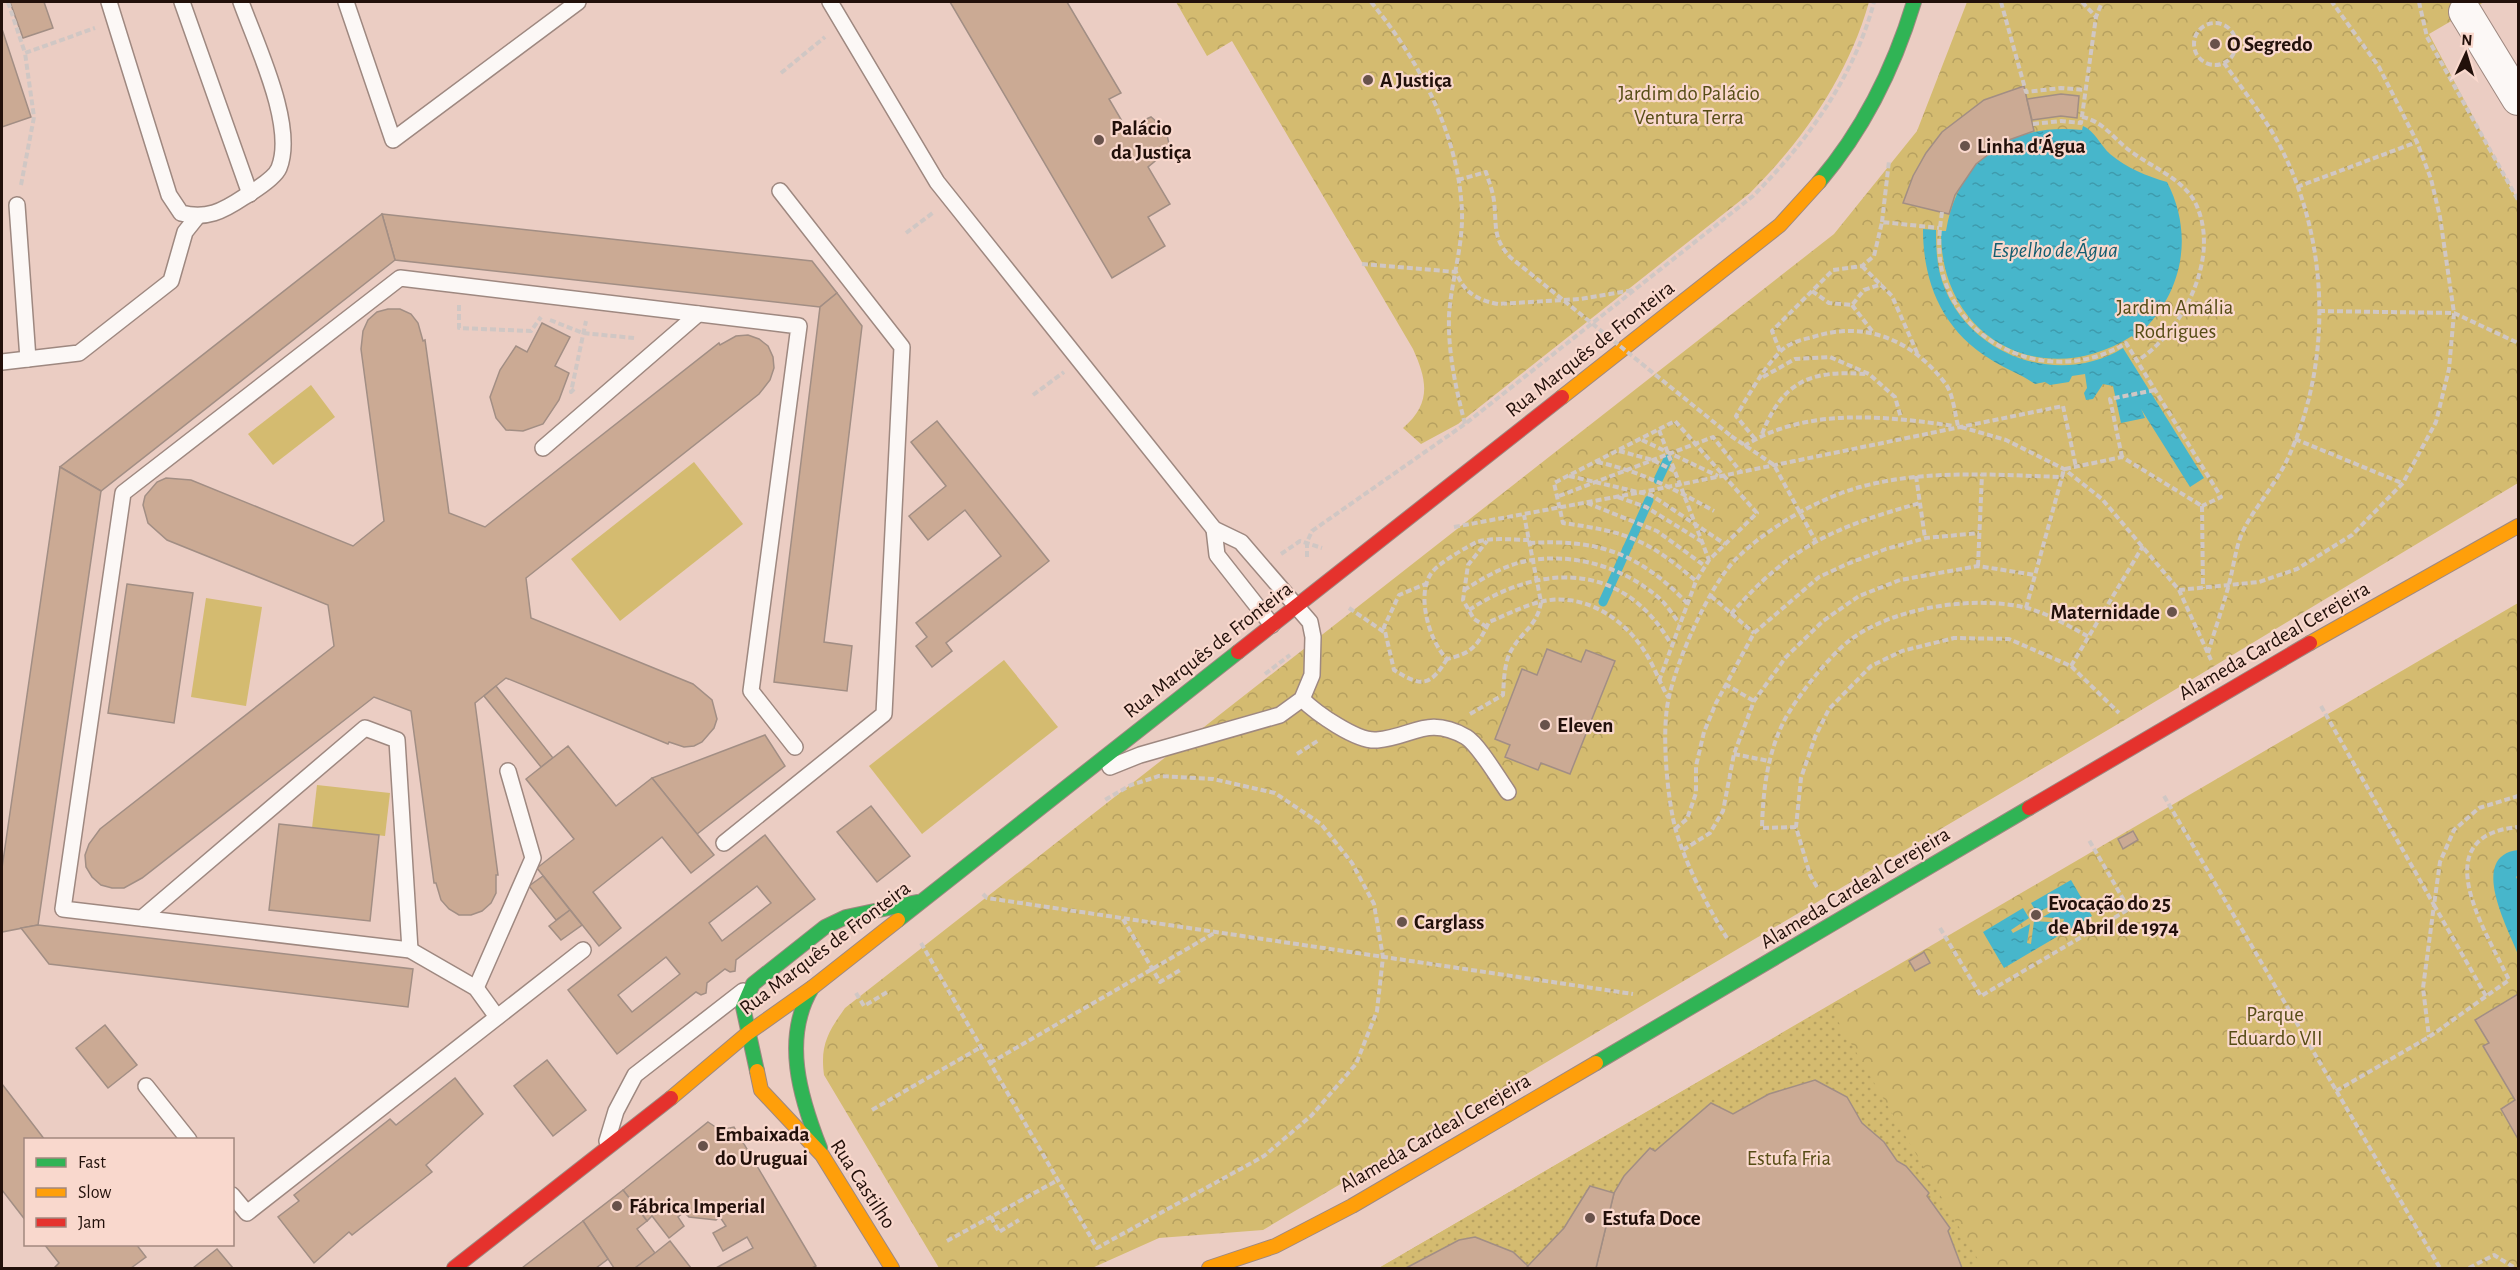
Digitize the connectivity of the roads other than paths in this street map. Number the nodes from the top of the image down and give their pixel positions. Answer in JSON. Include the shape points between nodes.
{"nodes":[{"id":1,"x":109,"y":2,"type":"edge"},
{"id":2,"x":182,"y":2,"type":"edge"},
{"id":3,"x":241,"y":2,"type":"edge"},
{"id":4,"x":346,"y":2,"type":"edge"},
{"id":5,"x":578,"y":2,"type":"edge"},
{"id":6,"x":830,"y":2,"type":"edge"},
{"id":7,"x":1914,"y":2,"type":"edge"},
{"id":8,"x":2465,"y":12,"type":"dead end"},
{"id":9,"x":2518,"y":99,"type":"edge"},
{"id":10,"x":780,"y":191,"type":"dead end"},
{"id":11,"x":250,"y":194,"type":"junction"},
{"id":12,"x":17,"y":205,"type":"road end"},
{"id":13,"x":197,"y":218,"type":"junction"},
{"id":14,"x":698,"y":314,"type":"junction"},
{"id":15,"x":28,"y":359,"type":"junction"},
{"id":16,"x":2,"y":362,"type":"edge"},
{"id":17,"x":543,"y":448,"type":"dead end"},
{"id":18,"x":2517,"y":526,"type":"edge"},
{"id":19,"x":1214,"y":529,"type":"junction"},
{"id":20,"x":1296,"y":607,"type":"junction"},
{"id":21,"x":1272,"y":625,"type":"junction"},
{"id":22,"x":1302,"y":699,"type":"junction"},
{"id":23,"x":795,"y":747,"type":"dead end"},
{"id":24,"x":508,"y":771,"type":"dead end"},
{"id":25,"x":1062,"y":792,"type":"junction"},
{"id":26,"x":1508,"y":792,"type":"dead end"},
{"id":27,"x":724,"y":843,"type":"dead end"},
{"id":28,"x":932,"y":894,"type":"junction"},
{"id":29,"x":142,"y":918,"type":"junction"},
{"id":30,"x":410,"y":950,"type":"junction"},
{"id":31,"x":583,"y":950,"type":"dead end"},
{"id":32,"x":760,"y":978,"type":"junction"},
{"id":33,"x":813,"y":987,"type":"junction"},
{"id":34,"x":476,"y":988,"type":"junction"},
{"id":35,"x":497,"y":1017,"type":"junction"},
{"id":36,"x":748,"y":1033,"type":"junction"},
{"id":37,"x":717,"y":1079,"type":"dead end"},
{"id":38,"x":146,"y":1086,"type":"dead end"},
{"id":39,"x":748,"y":1089,"type":"dead end"},
{"id":40,"x":681,"y":1090,"type":"junction"},
{"id":41,"x":767,"y":1096,"type":"junction"},
{"id":42,"x":187,"y":1138,"type":"edge"},
{"id":43,"x":604,"y":1149,"type":"junction"},
{"id":44,"x":822,"y":1155,"type":"junction"},
{"id":45,"x":234,"y":1197,"type":"edge"},
{"id":46,"x":454,"y":1269,"type":"edge"},
{"id":47,"x":892,"y":1269,"type":"edge"},
{"id":48,"x":1209,"y":1269,"type":"edge"}],
"edges":[{"from":1,"to":13,"type":"lane","via":[[170,195],[181,213]]},
{"from":2,"to":11,"type":"lane"},
{"from":3,"to":11,"type":"lane","via":[[283,122],[285,143],[278,170]]},
{"from":4,"to":5,"type":"lane","via":[[393,140]]},
{"from":6,"to":19,"type":"lane","via":[[937,182]]},
{"from":7,"to":20,"type":"main road","name":"Rua Marquês de Fronteira","via":[[1896,56],[1859,130],[1809,195],[1780,225]]},
{"from":8,"to":9,"type":"street"},
{"from":10,"to":27,"type":"lane","via":[[902,347],[884,714]]},
{"from":11,"to":13,"type":"lane","via":[[221,212]]},
{"from":12,"to":15,"type":"lane"},
{"from":13,"to":15,"type":"lane","via":[[185,231],[171,280],[79,353]]},
{"from":14,"to":17,"type":"lane"},
{"from":14,"to":23,"type":"lane","via":[[799,326],[751,691]]},
{"from":14,"to":29,"type":"lane","via":[[400,278],[123,493],[63,909]]},
{"from":15,"to":16,"type":"lane"},
{"from":18,"to":48,"type":"main road","name":"Alameda Cardeal Cerejeira","via":[[2303,647],[1352,1206],[1275,1246]]},
{"from":19,"to":20,"type":"lane","via":[[1241,542]]},
{"from":19,"to":21,"type":"lane","via":[[1217,555]]},
{"from":20,"to":21,"type":"main road","name":"Rua Marquês de Fronteira"},
{"from":20,"to":22,"type":"lane","via":[[1310,622],[1313,637],[1312,675]]},
{"from":21,"to":25,"type":"main road","name":"Rua Marquês de Fronteira"},
{"from":22,"to":25,"type":"lane","via":[[1280,715],[1140,755]]},
{"from":22,"to":26,"type":"lane","via":[[1332,724],[1376,741],[1437,726],[1468,738]]},
{"from":24,"to":34,"type":"lane","via":[[533,858]]},
{"from":25,"to":28,"type":"main road","name":"Rua Marquês de Fronteira"},
{"from":28,"to":32,"type":"main road","name":"Rua Castilho","via":[[912,904],[835,921]]},
{"from":28,"to":33,"type":"main road","name":"Rua Marquês de Fronteira"},
{"from":29,"to":30,"type":"lane"},
{"from":29,"to":30,"type":"lane","via":[[365,728],[397,740]]},
{"from":30,"to":34,"type":"lane"},
{"from":31,"to":35,"type":"lane"},
{"from":32,"to":36,"type":"main road","name":"Rua Castilho","via":[[744,1000]]},
{"from":32,"to":43,"type":"lane","via":[[635,1075],[616,1111]]},
{"from":33,"to":36,"type":"main road","name":"Rua Marquês de Fronteira"},
{"from":33,"to":44,"type":"main road","via":[[801,1005],[795,1039],[799,1073]]},
{"from":34,"to":35,"type":"lane"},
{"from":35,"to":45,"type":"lane","via":[[247,1213]]},
{"from":36,"to":40,"type":"main road","name":"Rua Marquês de Fronteira"},
{"from":36,"to":41,"type":"main road","name":"Rua Castilho","via":[[758,1081]]},
{"from":37,"to":40,"type":"main road"},
{"from":38,"to":42,"type":"lane"},
{"from":39,"to":41,"type":"main road"},
{"from":40,"to":43,"type":"main road","name":"Rua Marquês de Fronteira"},
{"from":41,"to":44,"type":"main road","name":"Rua Castilho"},
{"from":43,"to":46,"type":"main road","name":"Rua Marquês de Fronteira"},
{"from":44,"to":47,"type":"main road","name":"Rua Castilho"}]}
